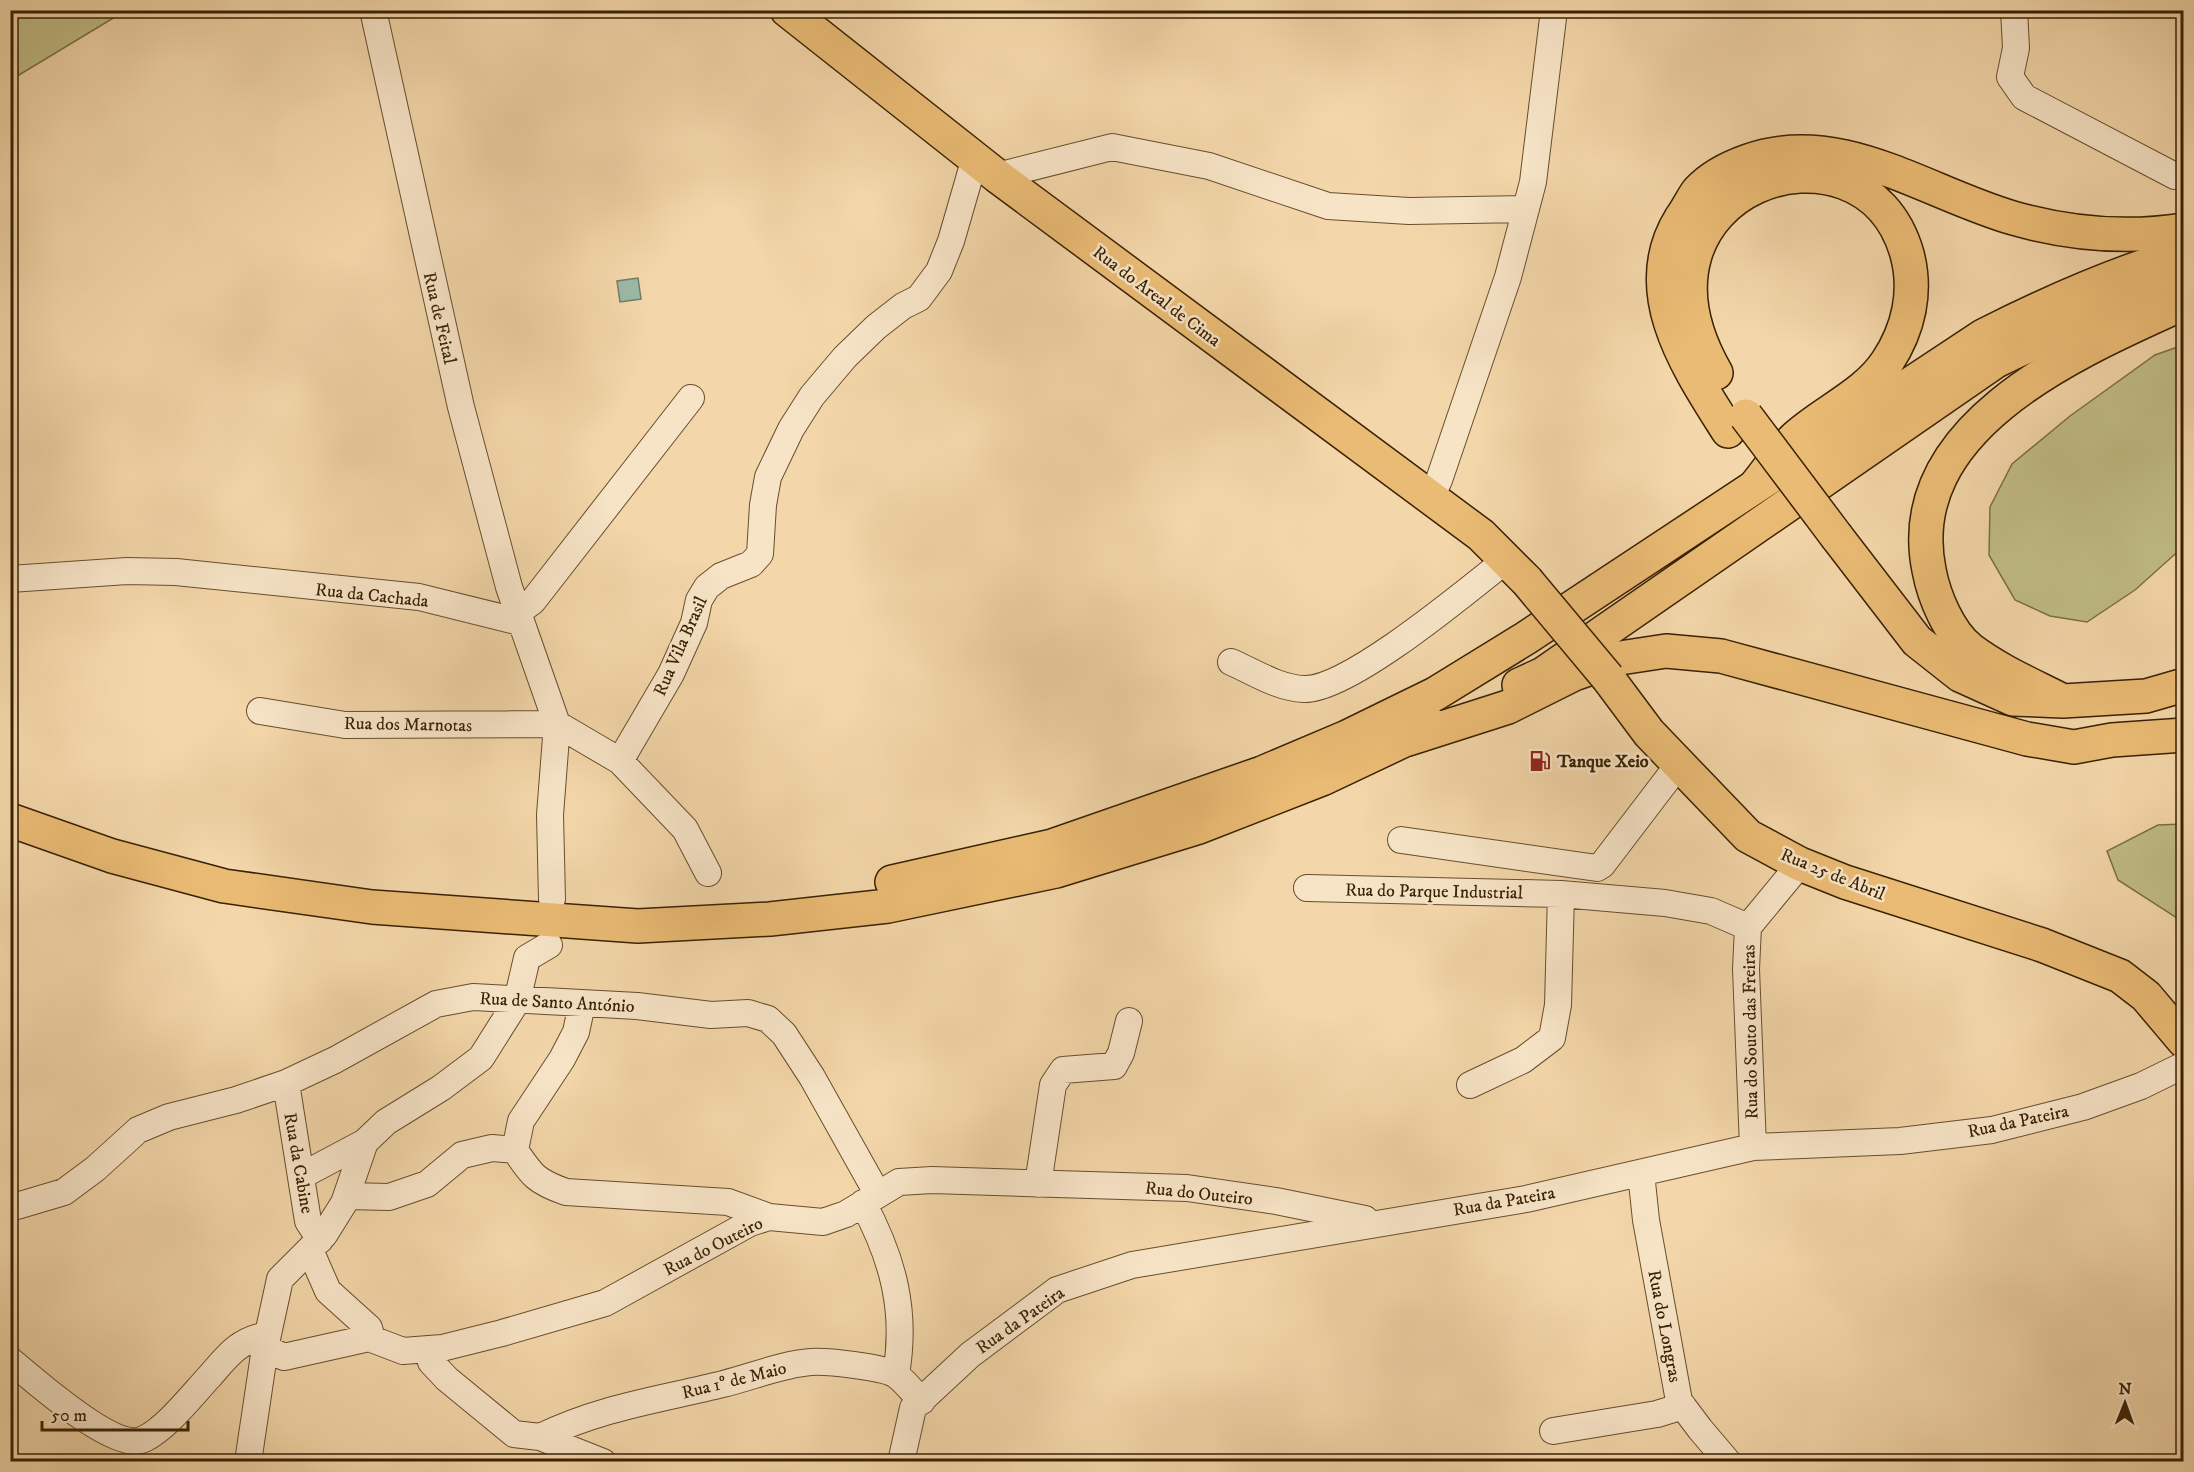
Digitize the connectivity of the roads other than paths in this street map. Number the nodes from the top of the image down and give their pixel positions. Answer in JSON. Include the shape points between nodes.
{"nodes":[{"id":1,"x":373,"y":10,"type":"edge"},
{"id":2,"x":786,"y":10,"type":"edge"},
{"id":3,"x":1554,"y":10,"type":"edge"},
{"id":4,"x":2014,"y":10,"type":"edge"},
{"id":5,"x":986,"y":167,"type":"junction"},
{"id":6,"x":2175,"y":176,"type":"dead end"},
{"id":7,"x":1526,"y":209,"type":"junction"},
{"id":8,"x":2184,"y":230,"type":"edge"},
{"id":9,"x":2184,"y":253,"type":"edge"},
{"id":10,"x":2184,"y":284,"type":"edge"},
{"id":11,"x":2184,"y":303,"type":"edge"},
{"id":12,"x":691,"y":398,"type":"dead end"},
{"id":13,"x":1737,"y":424,"type":"junction"},
{"id":14,"x":1756,"y":484,"type":"junction"},
{"id":15,"x":1430,"y":499,"type":"junction"},
{"id":16,"x":1828,"y":543,"type":"junction"},
{"id":17,"x":1516,"y":570,"type":"junction"},
{"id":18,"x":10,"y":579,"type":"edge"},
{"id":19,"x":519,"y":617,"type":"junction"},
{"id":20,"x":1231,"y":662,"type":"dead end"},
{"id":21,"x":2184,"y":685,"type":"edge"},
{"id":22,"x":2063,"y":701,"type":"junction"},
{"id":23,"x":260,"y":711,"type":"dead end"},
{"id":24,"x":557,"y":724,"type":"junction"},
{"id":25,"x":2184,"y":735,"type":"edge"},
{"id":26,"x":1408,"y":739,"type":"junction"},
{"id":27,"x":2112,"y":740,"type":"junction"},
{"id":28,"x":620,"y":761,"type":"junction"},
{"id":29,"x":1679,"y":764,"type":"junction"},
{"id":30,"x":10,"y":820,"type":"edge"},
{"id":31,"x":1401,"y":840,"type":"dead end"},
{"id":32,"x":1800,"y":864,"type":"junction"},
{"id":33,"x":708,"y":873,"type":"dead end"},
{"id":34,"x":1307,"y":888,"type":"dead end"},
{"id":35,"x":1561,"y":894,"type":"junction"},
{"id":36,"x":552,"y":899,"type":"dead end"},
{"id":37,"x":502,"y":918,"type":"junction"},
{"id":38,"x":1748,"y":927,"type":"junction"},
{"id":39,"x":549,"y":945,"type":"dead end"},
{"id":40,"x":517,"y":1001,"type":"junction"},
{"id":41,"x":582,"y":1004,"type":"junction"},
{"id":42,"x":1129,"y":1021,"type":"dead end"},
{"id":43,"x":2184,"y":1041,"type":"edge"},
{"id":44,"x":2184,"y":1065,"type":"edge"},
{"id":45,"x":286,"y":1083,"type":"junction"},
{"id":46,"x":1470,"y":1085,"type":"dead end"},
{"id":47,"x":365,"y":1142,"type":"junction"},
{"id":48,"x":1753,"y":1147,"type":"junction"},
{"id":49,"x":515,"y":1150,"type":"junction"},
{"id":50,"x":1641,"y":1173,"type":"junction"},
{"id":51,"x":300,"y":1176,"type":"junction"},
{"id":52,"x":1038,"y":1184,"type":"junction"},
{"id":53,"x":347,"y":1196,"type":"junction"},
{"id":54,"x":870,"y":1198,"type":"junction"},
{"id":55,"x":10,"y":1208,"type":"edge"},
{"id":56,"x":770,"y":1217,"type":"junction"},
{"id":57,"x":1384,"y":1222,"type":"junction"},
{"id":58,"x":315,"y":1245,"type":"junction"},
{"id":59,"x":372,"y":1339,"type":"junction"},
{"id":60,"x":266,"y":1341,"type":"junction"},
{"id":61,"x":428,"y":1349,"type":"junction"},
{"id":62,"x":10,"y":1360,"type":"edge"},
{"id":63,"x":896,"y":1374,"type":"junction"},
{"id":64,"x":922,"y":1401,"type":"junction"},
{"id":65,"x":1683,"y":1406,"type":"junction"},
{"id":66,"x":1553,"y":1431,"type":"dead end"},
{"id":67,"x":540,"y":1437,"type":"junction"},
{"id":68,"x":248,"y":1461,"type":"edge"},
{"id":69,"x":603,"y":1461,"type":"edge"},
{"id":70,"x":901,"y":1461,"type":"edge"},
{"id":71,"x":1728,"y":1461,"type":"edge"}],
"edges":[{"from":1,"to":19,"type":"street","name":"Rua de Feital","via":[[461,407]]},
{"from":2,"to":5,"type":"main road","name":"Rua do Areal de Cima"},
{"from":3,"to":7,"type":"street","via":[[1533,182]]},
{"from":4,"to":6,"type":"street","via":[[2016,48],[2010,77],[2024,97]]},
{"from":5,"to":7,"type":"street","via":[[1112,147],[1209,166],[1328,206],[1409,211]]},
{"from":5,"to":15,"type":"main road","name":"Rua do Areal de Cima"},
{"from":5,"to":28,"type":"street","name":"Rua Vila Brasil","via":[[939,271],[919,298],[876,327],[844,357],[791,429],[768,477],[760,554],[751,564],[721,576],[707,587],[671,674]]},
{"from":7,"to":15,"type":"street","via":[[1508,277]]},
{"from":8,"to":13,"type":"main road","via":[[2122,236],[2075,232],[2012,218],[1855,159],[1814,150],[1771,153],[1730,167],[1699,190],[1676,227],[1665,261],[1664,298],[1673,336],[1696,380]]},
{"from":9,"to":14,"type":"main road","via":[[2058,298],[1983,336]]},
{"from":10,"to":26,"type":"main road","via":[[2070,325],[1996,361],[1543,674]]},
{"from":11,"to":22,"type":"main road","via":[[2038,378],[1976,424],[1937,481],[1928,515],[1925,550],[1931,581],[1948,621],[1970,649]]},
{"from":12,"to":19,"type":"street"},
{"from":13,"to":14,"type":"main road","via":[[1696,330],[1689,294],[1691,264],[1704,234],[1719,212],[1744,192],[1775,179],[1809,175],[1850,184],[1879,205],[1901,236],[1912,273],[1909,315],[1887,362],[1867,383],[1795,437]]},
{"from":13,"to":16,"type":"main road"},
{"from":14,"to":37,"type":"main road","via":[[1436,694],[1262,772],[1052,846],[889,883],[766,901],[639,914]]},
{"from":15,"to":17,"type":"main road","name":"Rua do Areal de Cima","via":[[1481,535]]},
{"from":16,"to":22,"type":"main road","via":[[1917,641],[1960,675],[2013,699]]},
{"from":16,"to":27,"type":"main road","via":[[1897,650],[1950,691],[2031,726]]},
{"from":17,"to":20,"type":"street","via":[[1327,686],[1304,689],[1280,684]]},
{"from":17,"to":29,"type":"main road","name":"Rua 25 de Abril","bridge":true,"via":[[1608,678],[1649,733]]},
{"from":18,"to":19,"type":"street","name":"Rua da Cachada","via":[[127,571],[176,572],[419,597]]},
{"from":19,"to":24,"type":"street"},
{"from":21,"to":22,"type":"main road","via":[[2146,696]]},
{"from":23,"to":24,"type":"street","name":"Rua dos Marnotas","via":[[345,725]]},
{"from":24,"to":28,"type":"street"},
{"from":24,"to":36,"type":"street","via":[[550,815]]},
{"from":25,"to":27,"type":"main road"},
{"from":26,"to":27,"type":"main road","via":[[1508,707],[1602,664],[1666,651],[1721,656],[2027,739],[2074,747]]},
{"from":26,"to":37,"type":"main road","via":[[1322,779],[1199,827],[1056,871],[888,906],[770,919],[638,926]]},
{"from":28,"to":33,"type":"street","via":[[685,829]]},
{"from":29,"to":31,"type":"street","via":[[1597,868]]},
{"from":29,"to":32,"type":"main road","name":"Rua 25 de Abril","via":[[1748,836]]},
{"from":30,"to":37,"type":"main road","via":[[112,856],[224,886],[372,907]]},
{"from":32,"to":38,"type":"street","name":"Rua do Souto das Freiras"},
{"from":32,"to":43,"type":"main road","name":"Rua 25 de Abril","via":[[2042,945],[2120,976],[2146,996]]},
{"from":34,"to":35,"type":"street","name":"Rua do Parque Industrial"},
{"from":35,"to":38,"type":"street","name":"Rua do Parque Industrial","via":[[1712,911]]},
{"from":35,"to":46,"type":"street","via":[[1558,1005],[1552,1038],[1523,1060]]},
{"from":38,"to":48,"type":"street","name":"Rua do Souto das Freiras"},
{"from":39,"to":40,"type":"street","via":[[527,958]]},
{"from":40,"to":41,"type":"street","name":"Rua de Santo António"},
{"from":40,"to":45,"type":"street","name":"Rua de Santo António","via":[[473,997],[435,1004]]},
{"from":40,"to":47,"type":"street","via":[[481,1058],[386,1122]]},
{"from":41,"to":49,"type":"street","via":[[576,1032],[562,1059],[521,1121]]},
{"from":41,"to":54,"type":"street","name":"Rua de Santo António","via":[[711,1015],[748,1013],[768,1019],[784,1034],[812,1077]]},
{"from":42,"to":52,"type":"street","via":[[1114,1066],[1063,1070],[1053,1085]]},
{"from":44,"to":48,"type":"street","name":"Rua da Pateira","via":[[2083,1107],[1992,1130],[1900,1141]]},
{"from":45,"to":51,"type":"street","name":"Rua da Cabine"},
{"from":45,"to":55,"type":"street","name":"Rua de Santo António","via":[[169,1117],[138,1130],[64,1192]]},
{"from":47,"to":51,"type":"street"},
{"from":47,"to":53,"type":"street"},
{"from":48,"to":50,"type":"street","name":"Rua da Pateira"},
{"from":49,"to":53,"type":"street","via":[[492,1148],[462,1155],[427,1184],[389,1197]]},
{"from":49,"to":56,"type":"street","via":[[541,1184],[566,1192],[728,1202]]},
{"from":50,"to":57,"type":"street","name":"Rua da Pateira","via":[[1526,1199]]},
{"from":50,"to":65,"type":"street","name":"Rua do Longras","via":[[1669,1352]]},
{"from":51,"to":58,"type":"street","name":"Rua da Cabine"},
{"from":52,"to":54,"type":"street","name":"Rua do Outeiro","via":[[899,1182]]},
{"from":52,"to":57,"type":"street","name":"Rua do Outeiro","via":[[1187,1188]]},
{"from":53,"to":58,"type":"street"},
{"from":54,"to":56,"type":"street","name":"Rua do Outeiro","via":[[846,1214],[823,1222]]},
{"from":54,"to":63,"type":"street","name":"Rua de Santo António","via":[[893,1269],[901,1345]]},
{"from":56,"to":61,"type":"street","name":"Rua do Outeiro","via":[[750,1223],[605,1302],[512,1330]]},
{"from":57,"to":64,"type":"street","name":"Rua da Pateira","via":[[1132,1265],[1057,1290],[970,1355]]},
{"from":58,"to":59,"type":"street","name":"Rua da Cabine","via":[[328,1291],[369,1328]]},
{"from":58,"to":60,"type":"street","via":[[280,1279]]},
{"from":59,"to":60,"type":"street","name":"Rua do Outeiro","via":[[284,1357]]},
{"from":59,"to":61,"type":"street","name":"Rua do Outeiro","via":[[404,1351]]},
{"from":60,"to":62,"type":"street","via":[[247,1339],[232,1351],[191,1397],[142,1441],[126,1440],[89,1423]]},
{"from":60,"to":68,"type":"street"},
{"from":61,"to":67,"type":"street","via":[[431,1362],[447,1379],[514,1434]]},
{"from":63,"to":64,"type":"street"},
{"from":63,"to":67,"type":"street","name":"Rua 1º de Maio","via":[[843,1363],[791,1365],[590,1415]]},
{"from":64,"to":70,"type":"street","name":"Rua da Pateira","via":[[914,1408]]},
{"from":65,"to":66,"type":"street"},
{"from":65,"to":71,"type":"street","name":"Rua do Longras"},
{"from":67,"to":69,"type":"street"}]}
